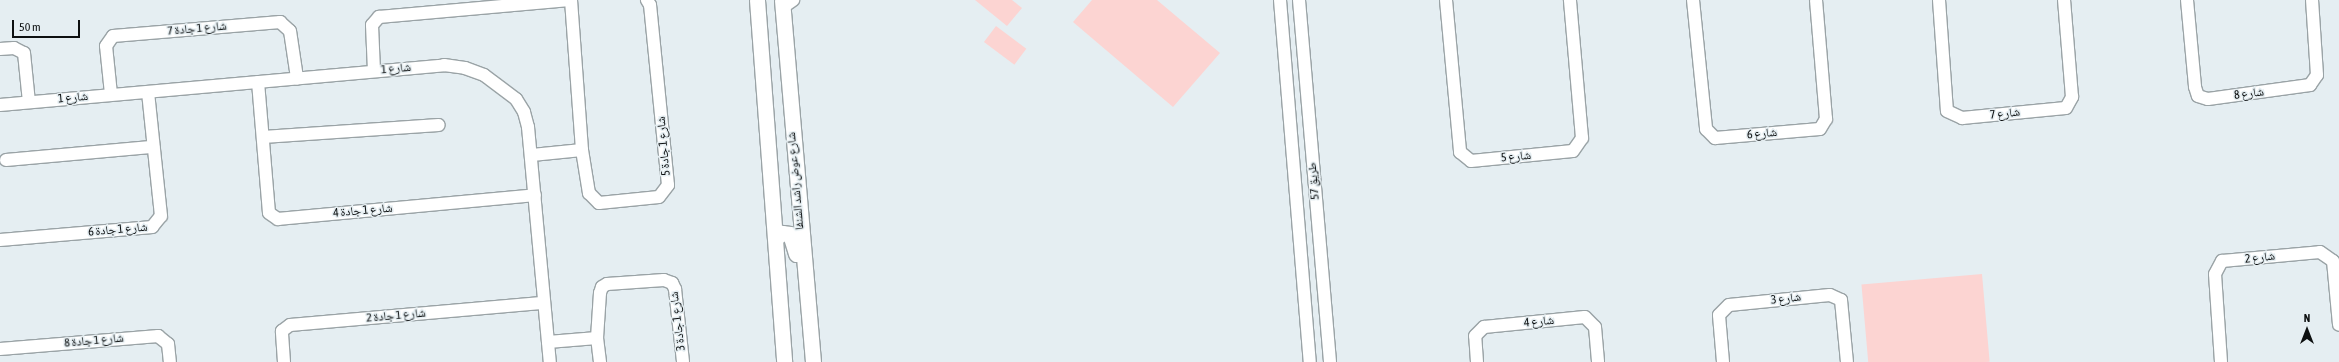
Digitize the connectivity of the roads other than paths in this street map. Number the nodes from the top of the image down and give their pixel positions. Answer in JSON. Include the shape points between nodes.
{"nodes":[{"id":1,"x":570,"y":0,"type":"edge"},
{"id":2,"x":647,"y":0,"type":"edge"},
{"id":3,"x":757,"y":0,"type":"edge"},
{"id":4,"x":1280,"y":0,"type":"edge"},
{"id":5,"x":1299,"y":0,"type":"edge"},
{"id":6,"x":1446,"y":0,"type":"edge"},
{"id":7,"x":1570,"y":0,"type":"edge"},
{"id":8,"x":1693,"y":0,"type":"edge"},
{"id":9,"x":1816,"y":0,"type":"edge"},
{"id":10,"x":1939,"y":0,"type":"edge"},
{"id":11,"x":2064,"y":0,"type":"edge"},
{"id":12,"x":2187,"y":0,"type":"edge"},
{"id":13,"x":2312,"y":0,"type":"edge"},
{"id":14,"x":786,"y":3,"type":"edge"},
{"id":15,"x":0,"y":49,"type":"edge"},
{"id":16,"x":374,"y":71,"type":"junction"},
{"id":17,"x":297,"y":78,"type":"junction"},
{"id":18,"x":258,"y":82,"type":"junction"},
{"id":19,"x":148,"y":92,"type":"junction"},
{"id":20,"x":111,"y":94,"type":"junction"},
{"id":21,"x":29,"y":102,"type":"junction"},
{"id":22,"x":0,"y":105,"type":"edge"},
{"id":23,"x":439,"y":125,"type":"dead end"},
{"id":24,"x":263,"y":137,"type":"junction"},
{"id":25,"x":153,"y":147,"type":"junction"},
{"id":26,"x":582,"y":150,"type":"junction"},
{"id":27,"x":532,"y":155,"type":"junction"},
{"id":28,"x":6,"y":160,"type":"dead end"},
{"id":29,"x":535,"y":194,"type":"junction"},
{"id":30,"x":776,"y":238,"type":"junction"},
{"id":31,"x":0,"y":240,"type":"edge"},
{"id":32,"x":544,"y":303,"type":"junction"},
{"id":33,"x":2339,"y":325,"type":"edge"},
{"id":34,"x":597,"y":338,"type":"junction"},
{"id":35,"x":548,"y":342,"type":"junction"},
{"id":36,"x":0,"y":349,"type":"edge"},
{"id":37,"x":812,"y":359,"type":"edge"},
{"id":38,"x":170,"y":362,"type":"edge"},
{"id":39,"x":284,"y":362,"type":"edge"},
{"id":40,"x":550,"y":362,"type":"edge"},
{"id":41,"x":600,"y":362,"type":"edge"},
{"id":42,"x":683,"y":362,"type":"edge"},
{"id":43,"x":784,"y":362,"type":"edge"},
{"id":44,"x":1310,"y":362,"type":"edge"},
{"id":45,"x":1330,"y":362,"type":"edge"},
{"id":46,"x":1477,"y":362,"type":"edge"},
{"id":47,"x":1598,"y":362,"type":"edge"},
{"id":48,"x":1723,"y":362,"type":"edge"},
{"id":49,"x":1847,"y":362,"type":"edge"},
{"id":50,"x":2221,"y":362,"type":"edge"}],
"edges":[{"from":1,"to":16,"type":"street","name":"شارع 1 جادة 5","via":[[387,14],[378,17],[372,25]]},
{"from":1,"to":26,"type":"street","name":"شارع 1 جادة 5"},
{"from":2,"to":26,"type":"street","name":"شارع 1 جادة 5","via":[[650,5],[668,185],[659,196],[599,203],[589,193]]},
{"from":3,"to":30,"type":"main road","name":"شارع عوض راشد الشنفا"},
{"from":4,"to":44,"type":"street","name":"طريق 57"},
{"from":5,"to":45,"type":"street","name":"طريق 57"},
{"from":6,"to":7,"type":"street","name":"شارع 5","via":[[1460,152],[1471,161],[1573,151],[1582,138]]},
{"from":8,"to":9,"type":"street","name":"شارع 6","via":[[1706,129],[1715,138],[1820,129],[1826,119]]},
{"from":10,"to":11,"type":"street","name":"شارع 7","via":[[1947,111],[1962,118],[2066,108],[2072,97]]},
{"from":12,"to":13,"type":"street","name":"شارع 8","via":[[2195,87],[2198,96],[2208,99],[2310,85],[2317,75]]},
{"from":14,"to":37,"type":"main road","name":"شارع عوض راشد الشنفا"},
{"from":15,"to":21,"type":"street","via":[[14,48],[24,53]]},
{"from":16,"to":17,"type":"street","name":"شارع 1"},
{"from":16,"to":27,"type":"street","name":"شارع 1","via":[[444,65],[465,68],[484,75],[501,85],[520,106],[528,127]]},
{"from":17,"to":18,"type":"street","name":"شارع 1"},
{"from":17,"to":20,"type":"street","name":"شارع 1 جادة 7","via":[[290,31],[280,22],[114,36],[106,46]]},
{"from":18,"to":19,"type":"street","name":"شارع 1"},
{"from":18,"to":24,"type":"street","name":"شارع 1 جادة 4"},
{"from":19,"to":20,"type":"street","name":"شارع 1"},
{"from":19,"to":25,"type":"street","name":"شارع 1 جادة 6"},
{"from":20,"to":21,"type":"street","name":"شارع 1"},
{"from":21,"to":22,"type":"street","name":"شارع 1"},
{"from":23,"to":24,"type":"street"},
{"from":24,"to":29,"type":"street","name":"شارع 1 جادة 4","via":[[269,213],[278,218]]},
{"from":25,"to":28,"type":"street"},
{"from":25,"to":31,"type":"street","name":"شارع 1 جادة 6","via":[[161,216],[152,227]]},
{"from":26,"to":27,"type":"street"},
{"from":27,"to":29,"type":"street","name":"شارع 1"},
{"from":29,"to":32,"type":"street","name":"شارع 1"},
{"from":30,"to":37,"type":"main road","via":[[782,233],[787,233],[793,238],[804,327]]},
{"from":30,"to":43,"type":"main road","name":"شارع عوض راشد الشنفا"},
{"from":32,"to":35,"type":"street","name":"شارع 1"},
{"from":32,"to":39,"type":"street","name":"شارع 1 جادة 2","via":[[290,325],[282,331]]},
{"from":33,"to":50,"type":"street","name":"شارع 2","via":[[2333,261],[2320,252],[2222,261],[2215,274]]},
{"from":34,"to":35,"type":"street"},
{"from":34,"to":41,"type":"street","name":"شارع 1 جادة 3"},
{"from":34,"to":42,"type":"street","name":"شارع 1 جادة 3","via":[[602,287],[607,284],[664,280],[672,283],[676,289]]},
{"from":35,"to":40,"type":"street","name":"شارع 1"},
{"from":36,"to":38,"type":"street","name":"شارع 1 جادة 8","via":[[158,336],[168,344]]},
{"from":46,"to":47,"type":"street","name":"شارع 4","via":[[1475,336],[1484,327],[1585,318],[1595,327]]},
{"from":48,"to":49,"type":"street","name":"شارع 3","via":[[1719,315],[1730,305],[1830,295],[1841,300]]}]}
